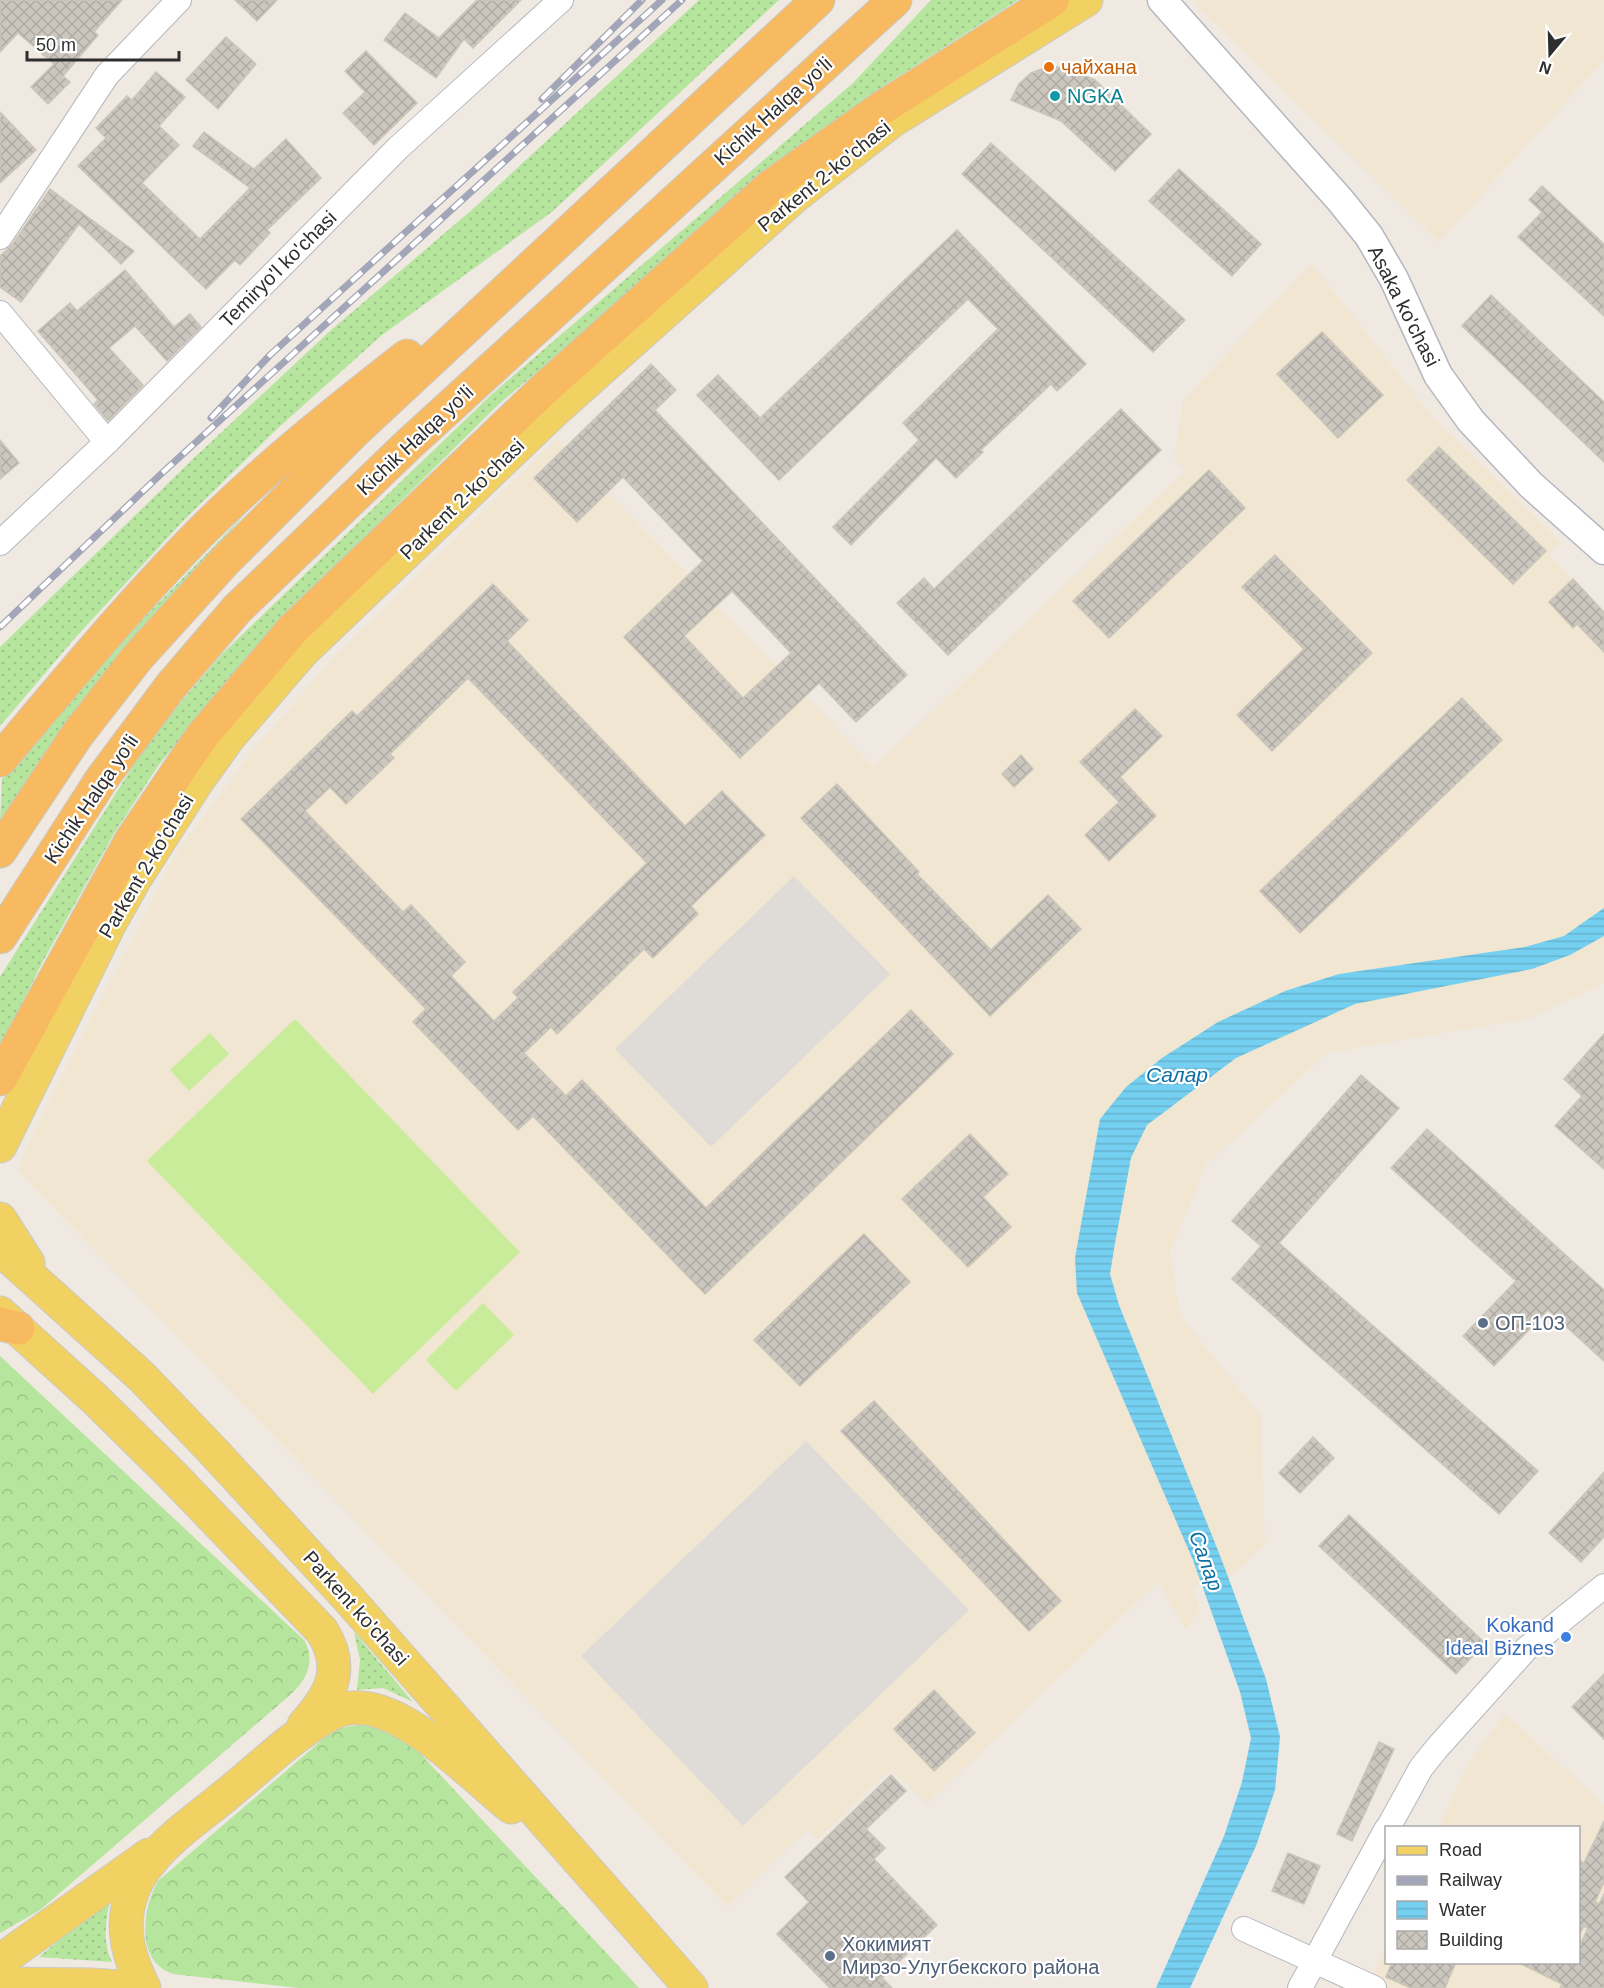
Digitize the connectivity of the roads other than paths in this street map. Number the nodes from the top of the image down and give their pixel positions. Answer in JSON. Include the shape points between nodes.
{"nodes":[{"id":1,"x":179,"y":0,"type":"edge"},
{"id":2,"x":561,"y":0,"type":"edge"},
{"id":3,"x":818,"y":0,"type":"edge"},
{"id":4,"x":895,"y":0,"type":"edge"},
{"id":5,"x":1052,"y":0,"type":"edge"},
{"id":6,"x":1086,"y":0,"type":"edge"},
{"id":7,"x":1162,"y":0,"type":"edge"},
{"id":8,"x":568,"y":232,"type":"junction"},
{"id":9,"x":0,"y":237,"type":"edge"},
{"id":10,"x":0,"y":313,"type":"edge"},
{"id":11,"x":106,"y":442,"type":"junction"},
{"id":12,"x":0,"y":543,"type":"edge"},
{"id":13,"x":1604,"y":550,"type":"edge"},
{"id":14,"x":0,"y":760,"type":"edge"},
{"id":15,"x":0,"y":850,"type":"edge"},
{"id":16,"x":0,"y":937,"type":"edge"},
{"id":17,"x":0,"y":1079,"type":"edge"},
{"id":18,"x":0,"y":1146,"type":"edge"},
{"id":19,"x":0,"y":1219,"type":"edge"},
{"id":20,"x":0,"y":1249,"type":"edge"},
{"id":21,"x":50,"y":1294,"type":"junction"},
{"id":22,"x":6,"y":1322,"type":"edge"},
{"id":23,"x":1604,"y":1586,"type":"edge"},
{"id":24,"x":273,"y":1756,"type":"junction"},
{"id":25,"x":1389,"y":1826,"type":"edge"},
{"id":26,"x":1385,"y":1833,"type":"edge"},
{"id":27,"x":171,"y":1841,"type":"junction"},
{"id":28,"x":589,"y":1871,"type":"junction"},
{"id":29,"x":1244,"y":1929,"type":"dead end"},
{"id":30,"x":0,"y":1961,"type":"edge"},
{"id":31,"x":1315,"y":1961,"type":"junction"},
{"id":32,"x":0,"y":1984,"type":"edge"},
{"id":33,"x":133,"y":1988,"type":"edge"},
{"id":34,"x":144,"y":1988,"type":"edge"},
{"id":35,"x":691,"y":1988,"type":"edge"},
{"id":36,"x":1300,"y":1988,"type":"edge"},
{"id":37,"x":1374,"y":1988,"type":"edge"}],
"edges":[{"from":1,"to":9,"type":"street","via":[[107,75]]},
{"from":2,"to":11,"type":"street","name":"Temiryo'l ko'chasi","via":[[398,148]]},
{"from":3,"to":8,"type":"highway"},
{"from":4,"to":16,"type":"highway","name":"Kichik Halqa yo'li","via":[[418,436],[237,609],[171,686],[101,780]]},
{"from":5,"to":17,"type":"highway","via":[[880,109],[771,186],[544,389],[292,630],[202,736],[160,796],[96,902]]},
{"from":6,"to":18,"type":"main road","name":"Parkent 2-ko'chasi","via":[[892,121],[795,196],[552,413],[302,652],[196,783],[136,877]]},
{"from":7,"to":13,"type":"street","name":"Asaka ko'chasi","via":[[1369,237],[1394,279],[1438,375],[1466,414],[1531,485]]},
{"from":8,"to":14,"type":"highway","via":[[318,426],[237,497],[81,663]]},
{"from":8,"to":15,"type":"highway","via":[[355,431],[224,562],[137,658],[77,735]]},
{"from":10,"to":11,"type":"street"},
{"from":11,"to":12,"type":"street","name":"Temiryo'l ko'chasi"},
{"from":19,"to":21,"type":"main road"},
{"from":20,"to":21,"type":"main road","name":"Parkent ko'chasi"},
{"from":21,"to":28,"type":"main road","name":"Parkent ko'chasi","via":[[142,1377],[212,1449]]},
{"from":22,"to":24,"type":"main road","name":"Parkent ko'chasi","via":[[164,1466],[327,1639],[334,1657],[332,1683],[313,1715]]},
{"from":23,"to":25,"type":"street","via":[[1526,1649],[1437,1748],[1421,1768]]},
{"from":24,"to":27,"type":"main road"},
{"from":24,"to":28,"type":"main road","via":[[336,1712],[362,1707],[384,1712],[426,1737]]},
{"from":26,"to":31,"type":"street"},
{"from":27,"to":30,"type":"main road"},
{"from":27,"to":34,"type":"main road","via":[[141,1875],[127,1910],[128,1946]]},
{"from":28,"to":35,"type":"main road","name":"Parkent ko'chasi"},
{"from":29,"to":31,"type":"street"},
{"from":31,"to":36,"type":"street"},
{"from":31,"to":37,"type":"street"},
{"from":32,"to":33,"type":"main road"}]}
